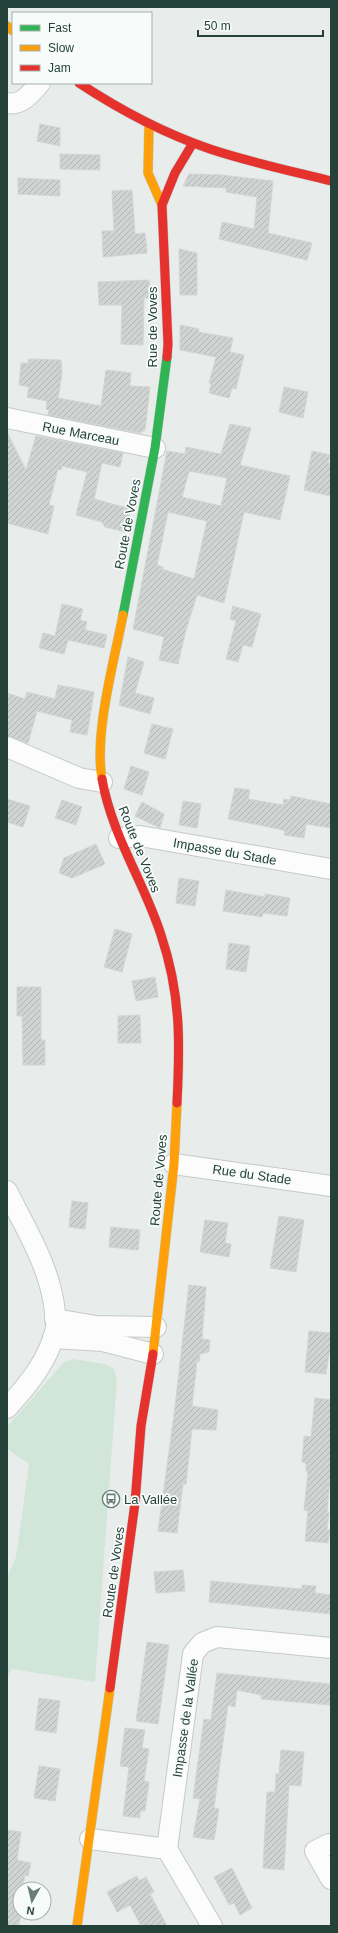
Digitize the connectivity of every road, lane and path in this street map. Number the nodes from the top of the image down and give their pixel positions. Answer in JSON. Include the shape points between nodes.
{"nodes":[{"id":1,"x":39,"y":84,"type":"edge"},
{"id":2,"x":81,"y":84,"type":"edge"},
{"id":3,"x":7,"y":103,"type":"edge"},
{"id":4,"x":149,"y":124,"type":"junction"},
{"id":5,"x":192,"y":143,"type":"junction"},
{"id":6,"x":331,"y":181,"type":"edge"},
{"id":7,"x":162,"y":205,"type":"junction"},
{"id":8,"x":7,"y":418,"type":"edge"},
{"id":9,"x":155,"y":448,"type":"junction"},
{"id":10,"x":7,"y":747,"type":"edge"},
{"id":11,"x":102,"y":782,"type":"junction"},
{"id":12,"x":119,"y":838,"type":"junction"},
{"id":13,"x":331,"y":868,"type":"edge"},
{"id":14,"x":174,"y":1164,"type":"junction"},
{"id":15,"x":331,"y":1186,"type":"edge"},
{"id":16,"x":7,"y":1191,"type":"edge"},
{"id":17,"x":156,"y":1327,"type":"junction"},
{"id":18,"x":55,"y":1328,"type":"junction"},
{"id":19,"x":153,"y":1354,"type":"junction"},
{"id":20,"x":7,"y":1408,"type":"edge"},
{"id":21,"x":331,"y":1648,"type":"edge"},
{"id":22,"x":90,"y":1839,"type":"junction"},
{"id":23,"x":329,"y":1844,"type":"dead end"},
{"id":24,"x":167,"y":1849,"type":"junction"},
{"id":25,"x":331,"y":1880,"type":"edge"},
{"id":26,"x":77,"y":1926,"type":"edge"},
{"id":27,"x":212,"y":1926,"type":"edge"}],
"edges":[{"from":1,"to":3,"type":"street","via":[[27,98]]},
{"from":2,"to":4,"type":"street"},
{"from":4,"to":5,"type":"street"},
{"from":4,"to":7,"type":"street","name":"Rue de Voves","via":[[148,173]]},
{"from":5,"to":6,"type":"street","via":[[234,157]]},
{"from":5,"to":7,"type":"street","name":"Rue de Voves","via":[[174,173]]},
{"from":7,"to":9,"type":"street","name":"Rue de Voves","via":[[168,344]]},
{"from":8,"to":9,"type":"street","name":"Rue Marceau"},
{"from":9,"to":11,"type":"street","name":"Route de Voves","via":[[102,726]]},
{"from":10,"to":11,"type":"street","via":[[79,778]]},
{"from":11,"to":12,"type":"street","name":"Route de Voves"},
{"from":12,"to":13,"type":"street","name":"Impasse du Stade","via":[[140,836]]},
{"from":12,"to":14,"type":"street","name":"Route de Voves","via":[[161,935],[176,999],[180,1048]]},
{"from":14,"to":15,"type":"street","name":"Rue du Stade"},
{"from":14,"to":17,"type":"street","name":"Route de Voves"},
{"from":16,"to":18,"type":"street","via":[[46,1268],[54,1299]]},
{"from":17,"to":18,"type":"street"},
{"from":17,"to":19,"type":"street","name":"Route de Voves"},
{"from":18,"to":19,"type":"street"},
{"from":18,"to":20,"type":"street","via":[[42,1364]]},
{"from":19,"to":22,"type":"street","name":"Route de Voves"},
{"from":21,"to":24,"type":"street","name":"Impasse de la Vallée","via":[[217,1637],[202,1643],[193,1654]]},
{"from":22,"to":24,"type":"street"},
{"from":22,"to":26,"type":"street","name":"Route de Voves"},
{"from":23,"to":25,"type":"street","via":[[315,1851]]},
{"from":24,"to":27,"type":"street"}]}
